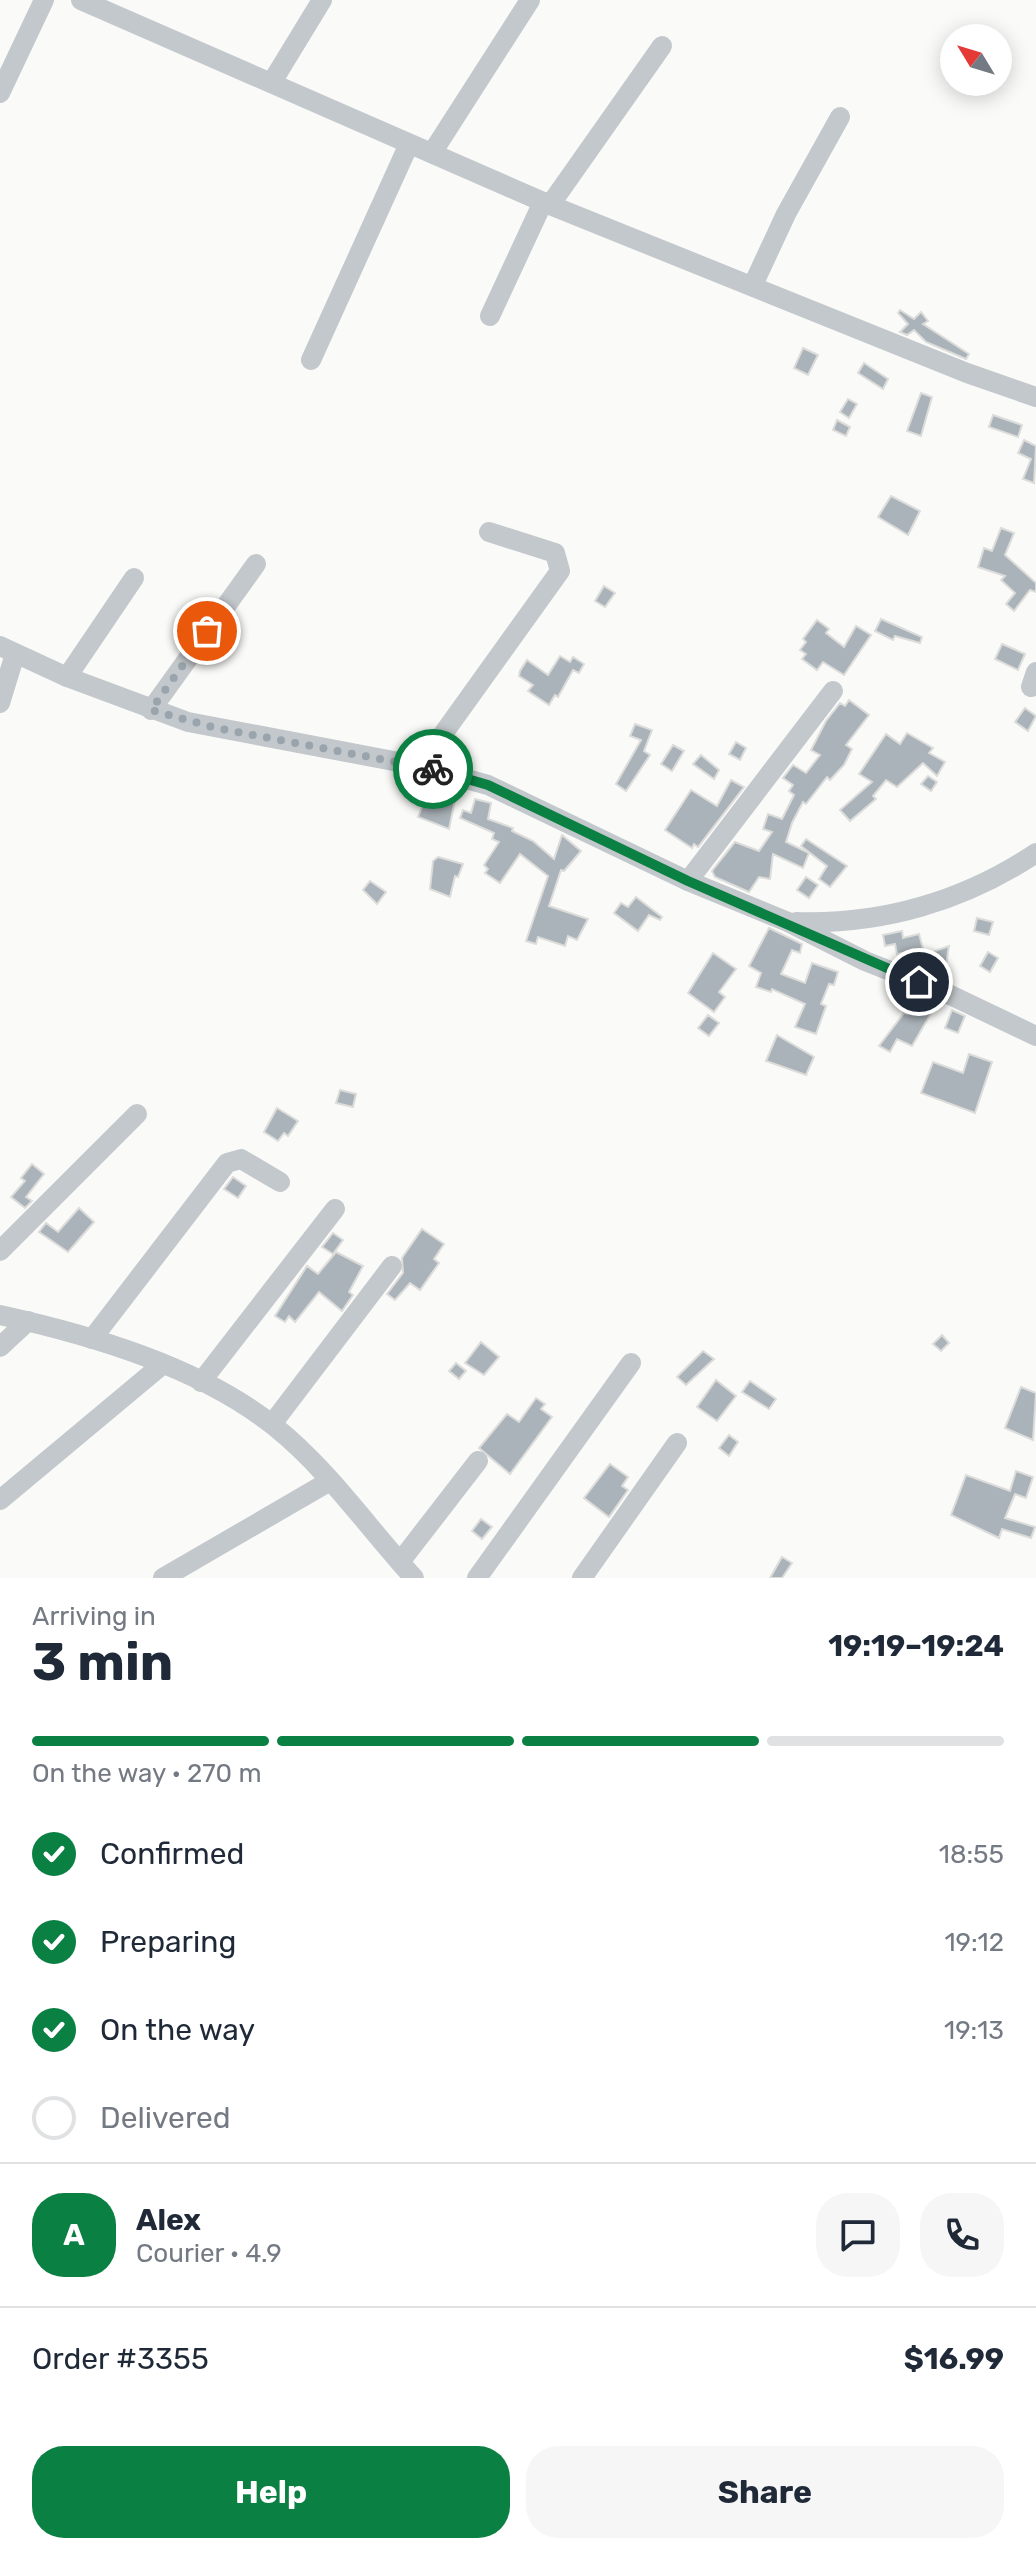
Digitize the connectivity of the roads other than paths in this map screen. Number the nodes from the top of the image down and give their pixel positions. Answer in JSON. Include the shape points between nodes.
{"nodes":[{"id":1,"x":44,"y":0,"type":"edge"},
{"id":2,"x":81,"y":0,"type":"edge"},
{"id":3,"x":322,"y":0,"type":"edge"},
{"id":4,"x":530,"y":0,"type":"edge"},
{"id":5,"x":119,"y":7,"type":"edge"},
{"id":6,"x":662,"y":46,"type":"dead end"},
{"id":7,"x":272,"y":82,"type":"junction"},
{"id":8,"x":0,"y":93,"type":"edge"},
{"id":9,"x":840,"y":117,"type":"dead end"},
{"id":10,"x":409,"y":144,"type":"junction"},
{"id":11,"x":432,"y":153,"type":"junction"},
{"id":12,"x":546,"y":204,"type":"junction"},
{"id":13,"x":753,"y":285,"type":"junction"},
{"id":14,"x":490,"y":316,"type":"dead end"},
{"id":15,"x":311,"y":360,"type":"dead end"},
{"id":16,"x":1036,"y":397,"type":"edge"},
{"id":17,"x":489,"y":532,"type":"dead end"},
{"id":18,"x":256,"y":564,"type":"dead end"},
{"id":19,"x":134,"y":578,"type":"dead end"},
{"id":20,"x":8,"y":650,"type":"edge"},
{"id":21,"x":67,"y":677,"type":"junction"},
{"id":22,"x":833,"y":691,"type":"dead end"},
{"id":23,"x":0,"y":703,"type":"edge"},
{"id":24,"x":151,"y":710,"type":"junction"},
{"id":25,"x":420,"y":766,"type":"junction"},
{"id":26,"x":1036,"y":853,"type":"edge"},
{"id":27,"x":1027,"y":870,"type":"edge"},
{"id":28,"x":688,"y":881,"type":"junction"},
{"id":29,"x":788,"y":922,"type":"junction"},
{"id":30,"x":1036,"y":1036,"type":"edge"},
{"id":31,"x":137,"y":1114,"type":"dead end"},
{"id":32,"x":280,"y":1182,"type":"dead end"},
{"id":33,"x":335,"y":1209,"type":"dead end"},
{"id":34,"x":0,"y":1251,"type":"edge"},
{"id":35,"x":392,"y":1266,"type":"dead end"},
{"id":36,"x":0,"y":1315,"type":"edge"},
{"id":37,"x":28,"y":1321,"type":"junction"},
{"id":38,"x":92,"y":1339,"type":"junction"},
{"id":39,"x":0,"y":1347,"type":"edge"},
{"id":40,"x":631,"y":1363,"type":"dead end"},
{"id":41,"x":163,"y":1364,"type":"junction"},
{"id":42,"x":201,"y":1382,"type":"junction"},
{"id":43,"x":272,"y":1424,"type":"junction"},
{"id":44,"x":677,"y":1443,"type":"dead end"},
{"id":45,"x":478,"y":1461,"type":"dead end"},
{"id":46,"x":330,"y":1481,"type":"junction"},
{"id":47,"x":0,"y":1500,"type":"edge"},
{"id":48,"x":404,"y":1572,"type":"edge"},
{"id":49,"x":163,"y":1578,"type":"edge"},
{"id":50,"x":477,"y":1578,"type":"edge"},
{"id":51,"x":582,"y":1578,"type":"edge"}],
"edges":[{"from":1,"to":8,"type":"street"},
{"from":2,"to":5,"type":"street"},
{"from":3,"to":7,"type":"street"},
{"from":4,"to":11,"type":"street"},
{"from":5,"to":7,"type":"street"},
{"from":6,"to":12,"type":"street"},
{"from":7,"to":10,"type":"street"},
{"from":9,"to":13,"type":"street"},
{"from":10,"to":11,"type":"street"},
{"from":10,"to":15,"type":"street"},
{"from":11,"to":12,"type":"street"},
{"from":12,"to":13,"type":"street"},
{"from":12,"to":14,"type":"street"},
{"from":13,"to":16,"type":"street"},
{"from":17,"to":25,"type":"street","via":[[555,553],[560,571]]},
{"from":18,"to":24,"type":"street"},
{"from":19,"to":21,"type":"street"},
{"from":20,"to":21,"type":"street"},
{"from":20,"to":23,"type":"street"},
{"from":21,"to":24,"type":"street"},
{"from":22,"to":28,"type":"street"},
{"from":24,"to":25,"type":"street","via":[[216,728]]},
{"from":25,"to":28,"type":"street","via":[[488,785]]},
{"from":26,"to":27,"type":"street"},
{"from":27,"to":29,"type":"street","via":[[918,910],[833,923]]},
{"from":28,"to":29,"type":"street"},
{"from":29,"to":30,"type":"street"},
{"from":31,"to":34,"type":"street"},
{"from":32,"to":38,"type":"street","via":[[241,1159],[227,1163]]},
{"from":33,"to":42,"type":"street"},
{"from":35,"to":43,"type":"street"},
{"from":36,"to":37,"type":"street"},
{"from":37,"to":38,"type":"street"},
{"from":37,"to":39,"type":"street"},
{"from":38,"to":41,"type":"street"},
{"from":40,"to":50,"type":"street"},
{"from":41,"to":42,"type":"street"},
{"from":41,"to":47,"type":"street"},
{"from":42,"to":43,"type":"street"},
{"from":43,"to":46,"type":"street"},
{"from":44,"to":51,"type":"street"},
{"from":45,"to":48,"type":"street"},
{"from":46,"to":48,"type":"street"},
{"from":46,"to":49,"type":"street"}]}
